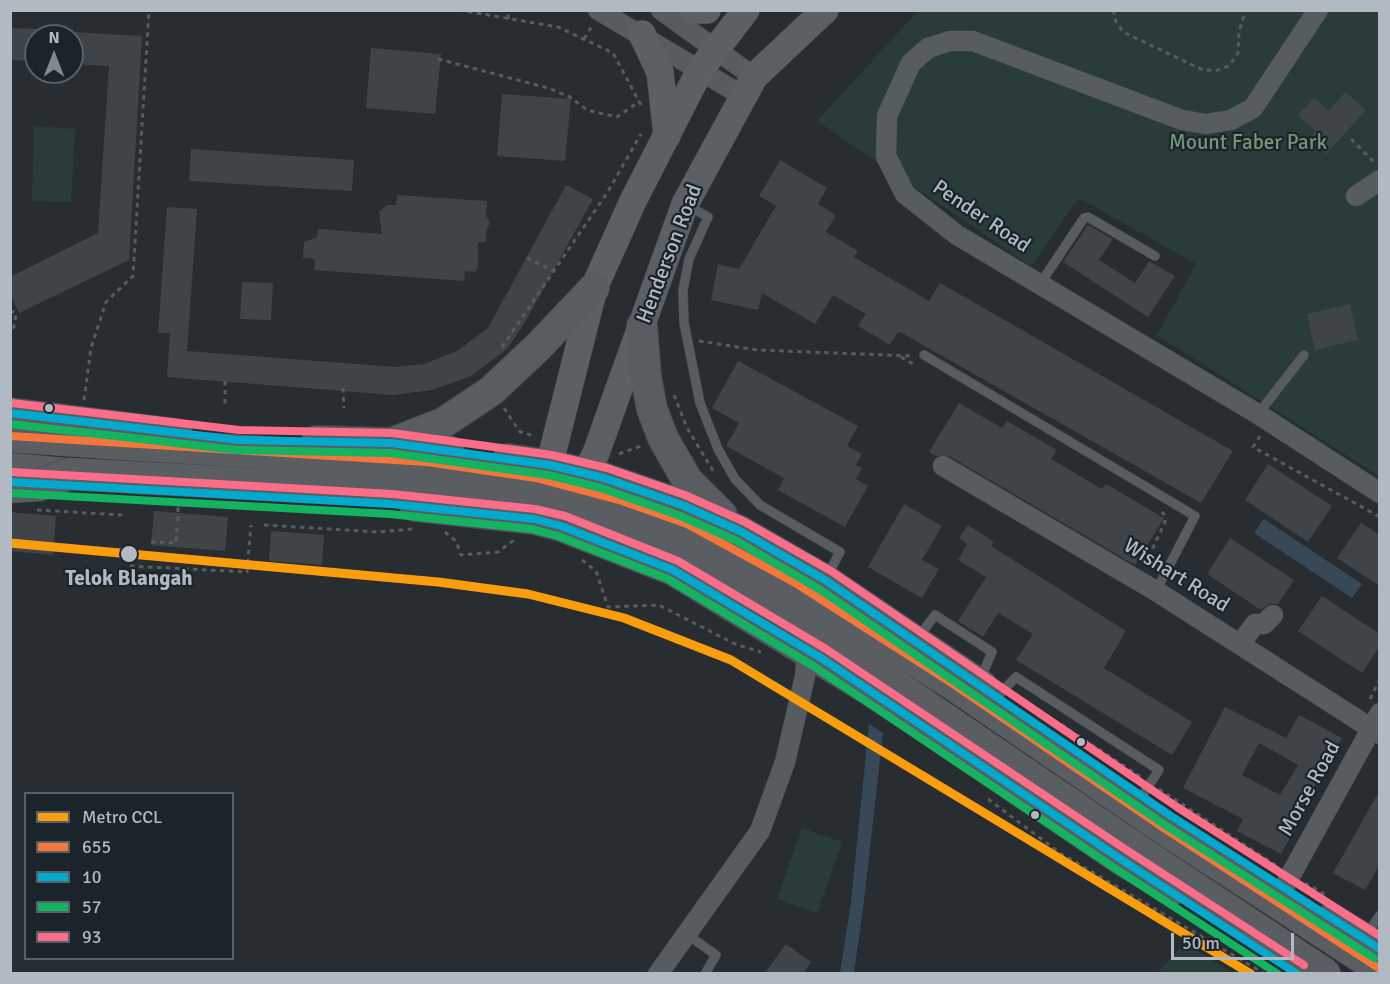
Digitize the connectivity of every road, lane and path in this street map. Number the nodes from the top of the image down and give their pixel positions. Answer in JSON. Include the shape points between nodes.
{"nodes":[{"id":1,"x":149,"y":10,"type":"edge"},
{"id":2,"x":459,"y":10,"type":"edge"},
{"id":3,"x":509,"y":10,"type":"edge"},
{"id":4,"x":598,"y":10,"type":"edge"},
{"id":5,"x":661,"y":10,"type":"edge"},
{"id":6,"x":693,"y":10,"type":"edge"},
{"id":7,"x":707,"y":10,"type":"edge"},
{"id":8,"x":746,"y":10,"type":"edge"},
{"id":9,"x":825,"y":10,"type":"edge"},
{"id":10,"x":1114,"y":10,"type":"edge"},
{"id":11,"x":1246,"y":10,"type":"edge"},
{"id":12,"x":1318,"y":10,"type":"edge"},
{"id":13,"x":508,"y":18,"type":"junction"},
{"id":14,"x":642,"y":34,"type":"junction"},
{"id":15,"x":715,"y":47,"type":"junction"},
{"id":16,"x":438,"y":59,"type":"dead end"},
{"id":17,"x":700,"y":70,"type":"junction"},
{"id":18,"x":660,"y":72,"type":"junction"},
{"id":19,"x":748,"y":86,"type":"junction"},
{"id":20,"x":639,"y":102,"type":"junction"},
{"id":21,"x":645,"y":112,"type":"dead end"},
{"id":22,"x":655,"y":133,"type":"junction"},
{"id":23,"x":1351,"y":139,"type":"dead end"},
{"id":24,"x":1379,"y":167,"type":"edge"},
{"id":25,"x":1380,"y":180,"type":"edge"},
{"id":26,"x":1356,"y":196,"type":"dead end"},
{"id":27,"x":685,"y":204,"type":"junction"},
{"id":28,"x":1155,"y":256,"type":"dead end"},
{"id":29,"x":526,"y":258,"type":"dead end"},
{"id":30,"x":554,"y":271,"type":"junction"},
{"id":31,"x":1040,"y":284,"type":"junction"},
{"id":32,"x":594,"y":288,"type":"junction"},
{"id":33,"x":10,"y":311,"type":"edge"},
{"id":34,"x":684,"y":323,"type":"junction"},
{"id":35,"x":642,"y":326,"type":"junction"},
{"id":36,"x":10,"y":330,"type":"edge"},
{"id":37,"x":501,"y":350,"type":"dead end"},
{"id":38,"x":924,"y":355,"type":"joint"},
{"id":39,"x":1304,"y":356,"type":"dead end"},
{"id":40,"x":902,"y":357,"type":"junction"},
{"id":41,"x":922,"y":369,"type":"dead end"},
{"id":42,"x":225,"y":381,"type":"dead end"},
{"id":43,"x":343,"y":388,"type":"dead end"},
{"id":44,"x":84,"y":405,"type":"dead end"},
{"id":45,"x":225,"y":406,"type":"dead end"},
{"id":46,"x":344,"y":408,"type":"dead end"},
{"id":47,"x":10,"y":413,"type":"edge"},
{"id":48,"x":1264,"y":417,"type":"junction"},
{"id":49,"x":10,"y":436,"type":"edge"},
{"id":50,"x":238,"y":440,"type":"junction"},
{"id":51,"x":391,"y":443,"type":"junction"},
{"id":52,"x":550,"y":465,"type":"junction"},
{"id":53,"x":943,"y":465,"type":"dead end"},
{"id":54,"x":10,"y":469,"type":"edge"},
{"id":55,"x":586,"y":473,"type":"junction"},
{"id":56,"x":69,"y":474,"type":"junction"},
{"id":57,"x":10,"y":482,"type":"edge"},
{"id":58,"x":10,"y":487,"type":"edge"},
{"id":59,"x":1380,"y":493,"type":"edge"},
{"id":60,"x":248,"y":495,"type":"junction"},
{"id":61,"x":1156,"y":509,"type":"dead end"},
{"id":62,"x":33,"y":510,"type":"dead end"},
{"id":63,"x":122,"y":515,"type":"dead end"},
{"id":64,"x":1380,"y":517,"type":"edge"},
{"id":65,"x":251,"y":525,"type":"dead end"},
{"id":66,"x":264,"y":525,"type":"dead end"},
{"id":67,"x":177,"y":526,"type":"dead end"},
{"id":68,"x":419,"y":528,"type":"dead end"},
{"id":69,"x":539,"y":529,"type":"junction"},
{"id":70,"x":436,"y":530,"type":"dead end"},
{"id":71,"x":740,"y":531,"type":"junction"},
{"id":72,"x":151,"y":542,"type":"dead end"},
{"id":73,"x":576,"y":554,"type":"dead end"},
{"id":74,"x":130,"y":566,"type":"dead end"},
{"id":75,"x":1144,"y":567,"type":"dead end"},
{"id":76,"x":815,"y":573,"type":"junction"},
{"id":77,"x":1156,"y":591,"type":"junction"},
{"id":78,"x":1268,"y":620,"type":"dead end"},
{"id":79,"x":1247,"y":649,"type":"junction"},
{"id":80,"x":808,"y":651,"type":"junction"},
{"id":81,"x":765,"y":654,"type":"dead end"},
{"id":82,"x":1380,"y":679,"type":"edge"},
{"id":83,"x":1374,"y":720,"type":"edge"},
{"id":84,"x":1161,"y":883,"type":"junction"},
{"id":85,"x":1283,"y":889,"type":"junction"},
{"id":86,"x":1380,"y":915,"type":"edge"},
{"id":87,"x":686,"y":933,"type":"junction"},
{"id":88,"x":1372,"y":944,"type":"edge"},
{"id":89,"x":1380,"y":969,"type":"edge"},
{"id":90,"x":658,"y":974,"type":"edge"},
{"id":91,"x":705,"y":974,"type":"edge"},
{"id":92,"x":1298,"y":974,"type":"edge"},
{"id":93,"x":1325,"y":974,"type":"edge"},
{"id":94,"x":1340,"y":974,"type":"edge"}],
"edges":[{"from":1,"to":44,"type":"path","via":[[133,276],[106,302],[92,348]]},
{"from":2,"to":13,"type":"path"},
{"from":3,"to":13,"type":"path"},
{"from":4,"to":14,"type":"street"},
{"from":5,"to":15,"type":"street"},
{"from":6,"to":7,"type":"main road"},
{"from":8,"to":15,"type":"main road"},
{"from":9,"to":19,"type":"main road","name":"Henderson Road"},
{"from":10,"to":11,"type":"path","via":[[1114,18],[1123,32],[1201,69],[1215,71],[1235,61]]},
{"from":12,"to":31,"type":"street","name":"Pender Road","via":[[1253,108],[1231,120],[1206,124],[1182,120],[974,41],[950,41],[928,48],[911,63],[887,116],[886,156],[905,194],[957,235]]},
{"from":13,"to":20,"type":"path","via":[[558,27],[613,53]]},
{"from":14,"to":17,"type":"street"},
{"from":14,"to":18,"type":"main road"},
{"from":15,"to":17,"type":"main road"},
{"from":15,"to":19,"type":"street"},
{"from":16,"to":20,"type":"path","via":[[548,88],[570,96],[587,110],[617,117]]},
{"from":17,"to":19,"type":"street"},
{"from":17,"to":22,"type":"main road"},
{"from":18,"to":20,"type":"path"},
{"from":18,"to":22,"type":"main road"},
{"from":19,"to":27,"type":"main road","name":"Henderson Road"},
{"from":20,"to":21,"type":"path"},
{"from":22,"to":30,"type":"path","via":[[607,193]]},
{"from":22,"to":32,"type":"main road"},
{"from":23,"to":24,"type":"path"},
{"from":25,"to":26,"type":"street"},
{"from":27,"to":34,"type":"lane","via":[[708,217],[689,259],[683,290]]},
{"from":27,"to":35,"type":"main road","name":"Henderson Road"},
{"from":28,"to":31,"type":"lane","via":[[1088,217]]},
{"from":29,"to":30,"type":"path"},
{"from":30,"to":37,"type":"path"},
{"from":31,"to":48,"type":"street","name":"Pender Road"},
{"from":32,"to":51,"type":"main road","via":[[491,391],[443,423]]},
{"from":32,"to":52,"type":"main road"},
{"from":33,"to":36,"type":"path","via":[[16,313]]},
{"from":34,"to":40,"type":"path","via":[[692,325],[691,339],[757,350]]},
{"from":34,"to":76,"type":"lane","via":[[700,403],[735,479],[760,505],[840,552]]},
{"from":35,"to":55,"type":"main road","name":"Henderson Road"},
{"from":35,"to":71,"type":"main road","via":[[645,377],[663,438],[687,480]]},
{"from":38,"to":40,"type":"path"},
{"from":38,"to":77,"type":"lane","via":[[1196,516]]},
{"from":39,"to":48,"type":"lane"},
{"from":40,"to":41,"type":"path"},
{"from":42,"to":45,"type":"path"},
{"from":43,"to":46,"type":"path"},
{"from":47,"to":50,"type":"main road"},
{"from":48,"to":59,"type":"street","name":"Pender Road"},
{"from":48,"to":64,"type":"path","via":[[1253,447]]},
{"from":49,"to":89,"type":"highway","bridge":true,"via":[[427,462],[536,478],[622,501],[687,524],[795,583],[953,684]]},
{"from":50,"to":51,"type":"main road"},
{"from":50,"to":60,"type":"main road","via":[[251,450],[258,465],[257,481]]},
{"from":51,"to":52,"type":"main road"},
{"from":52,"to":55,"type":"main road"},
{"from":52,"to":69,"type":"main road"},
{"from":53,"to":77,"type":"street","name":"Wishart Road"},
{"from":54,"to":56,"type":"highway"},
{"from":55,"to":69,"type":"main road","name":"Henderson Road"},
{"from":55,"to":71,"type":"main road","via":[[682,505]]},
{"from":56,"to":58,"type":"highway","bridge":true,"via":[[39,484]]},
{"from":56,"to":93,"type":"highway","bridge":true,"via":[[475,496],[570,513],[676,550],[790,614]]},
{"from":57,"to":60,"type":"main road","via":[[178,506]]},
{"from":60,"to":69,"type":"main road","via":[[391,504]]},
{"from":61,"to":75,"type":"path","via":[[1164,514],[1165,522]]},
{"from":62,"to":63,"type":"path"},
{"from":65,"to":74,"type":"path","via":[[247,572]]},
{"from":66,"to":68,"type":"path","via":[[378,532]]},
{"from":67,"to":72,"type":"path","via":[[176,543]]},
{"from":69,"to":70,"type":"path","via":[[515,539],[498,552],[461,555],[456,540]]},
{"from":69,"to":80,"type":"main road","via":[[673,570]]},
{"from":71,"to":76,"type":"main road"},
{"from":73,"to":81,"type":"path","via":[[596,572],[608,607],[659,605],[735,644]]},
{"from":76,"to":80,"type":"street","via":[[811,582]]},
{"from":76,"to":85,"type":"main road"},
{"from":77,"to":79,"type":"street","name":"Wishart Road"},
{"from":78,"to":79,"type":"street","via":[[1255,624]]},
{"from":79,"to":83,"type":"street","name":"Wishart Road"},
{"from":80,"to":84,"type":"main road"},
{"from":80,"to":87,"type":"street","via":[[785,762],[760,831]]},
{"from":82,"to":83,"type":"path"},
{"from":83,"to":85,"type":"street","name":"Morse Road"},
{"from":84,"to":92,"type":"main road"},
{"from":84,"to":94,"type":"highway"},
{"from":85,"to":88,"type":"main road"},
{"from":86,"to":88,"type":"lane"},
{"from":87,"to":90,"type":"street"},
{"from":87,"to":91,"type":"lane","via":[[715,954],[716,960]]}]}
